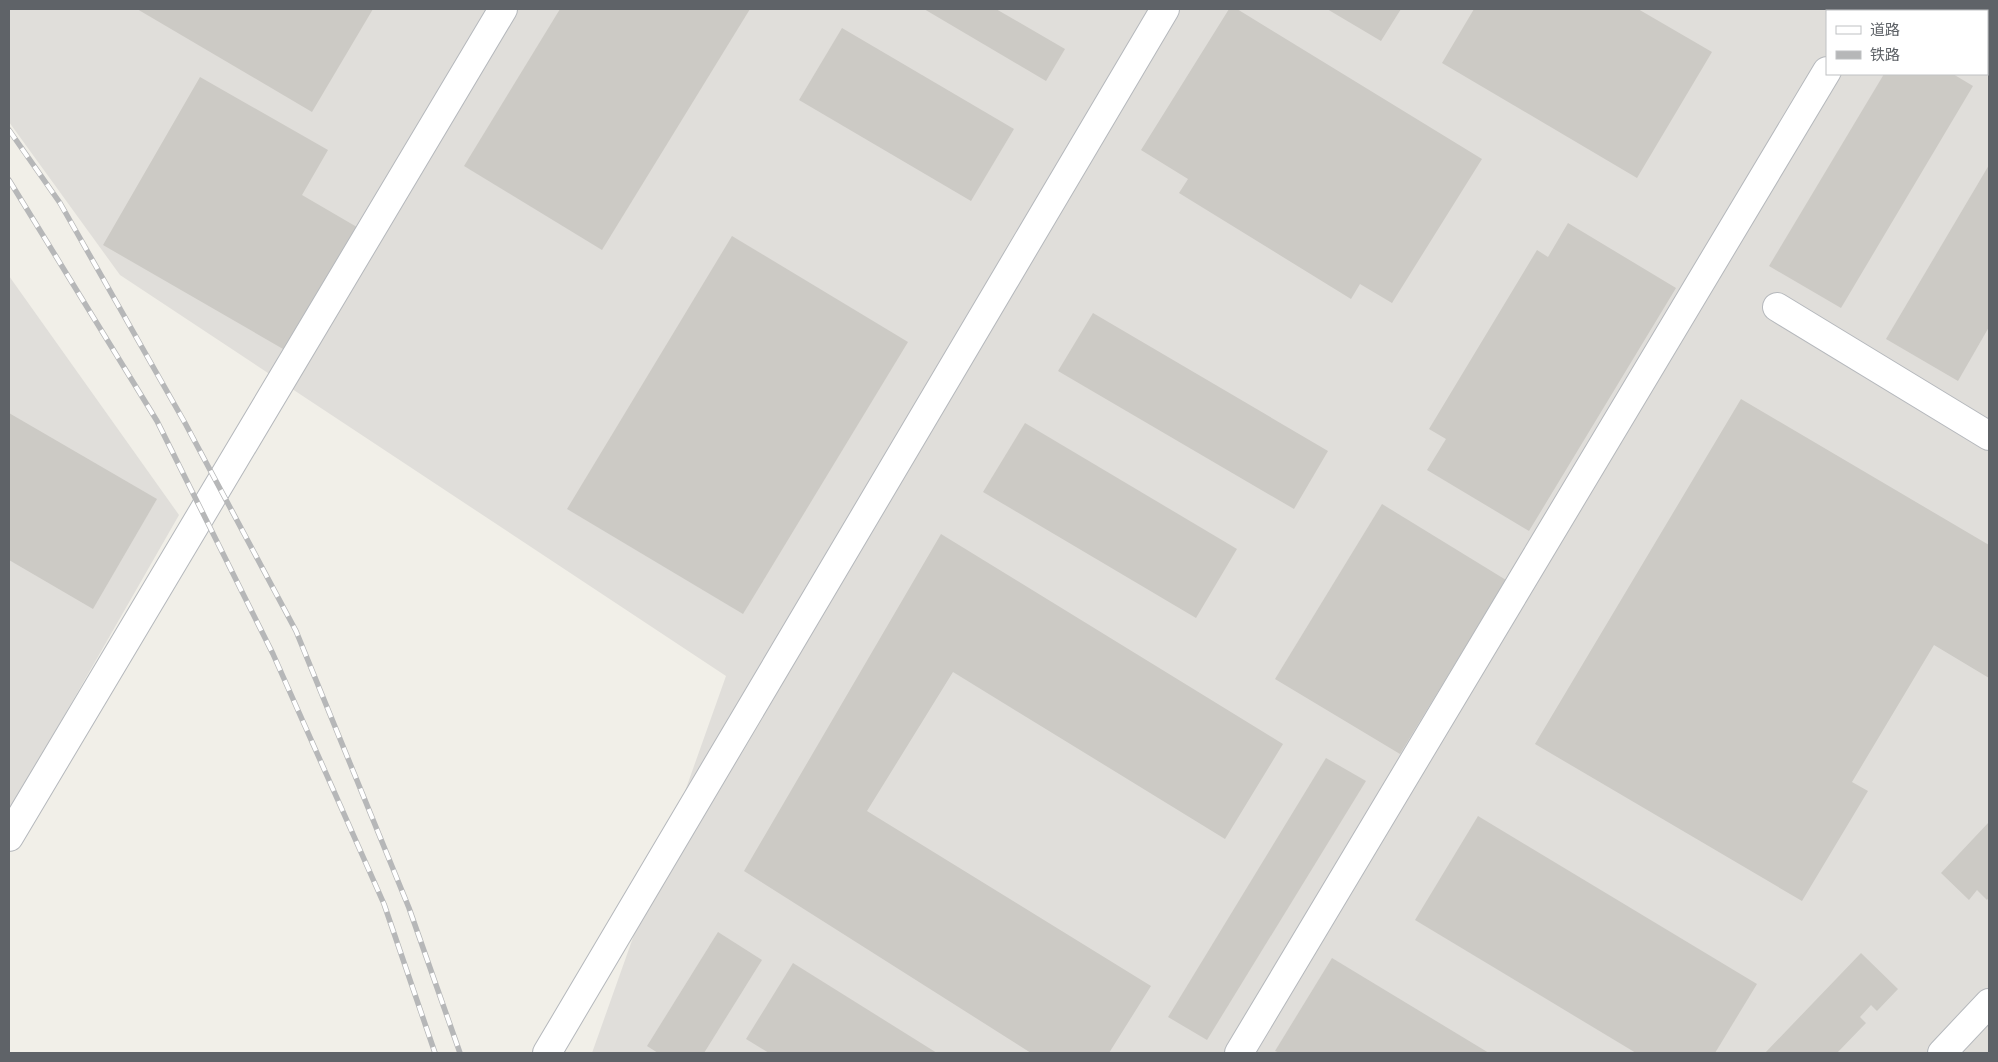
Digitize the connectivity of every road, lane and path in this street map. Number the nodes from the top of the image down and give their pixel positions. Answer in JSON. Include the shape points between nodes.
{"nodes":[{"id":1,"x":503,"y":9,"type":"edge"},
{"id":2,"x":1165,"y":9,"type":"edge"},
{"id":3,"x":1826,"y":73,"type":"edge"},
{"id":4,"x":1777,"y":307,"type":"dead end"},
{"id":5,"x":1989,"y":436,"type":"edge"},
{"id":6,"x":9,"y":837,"type":"edge"},
{"id":7,"x":1989,"y":1002,"type":"edge"},
{"id":8,"x":547,"y":1053,"type":"edge"},
{"id":9,"x":1239,"y":1053,"type":"edge"},
{"id":10,"x":1942,"y":1053,"type":"edge"}],
"edges":[{"from":1,"to":6,"type":"street"},
{"from":2,"to":8,"type":"street"},
{"from":3,"to":9,"type":"street"},
{"from":4,"to":5,"type":"street"},
{"from":7,"to":10,"type":"street"}]}
